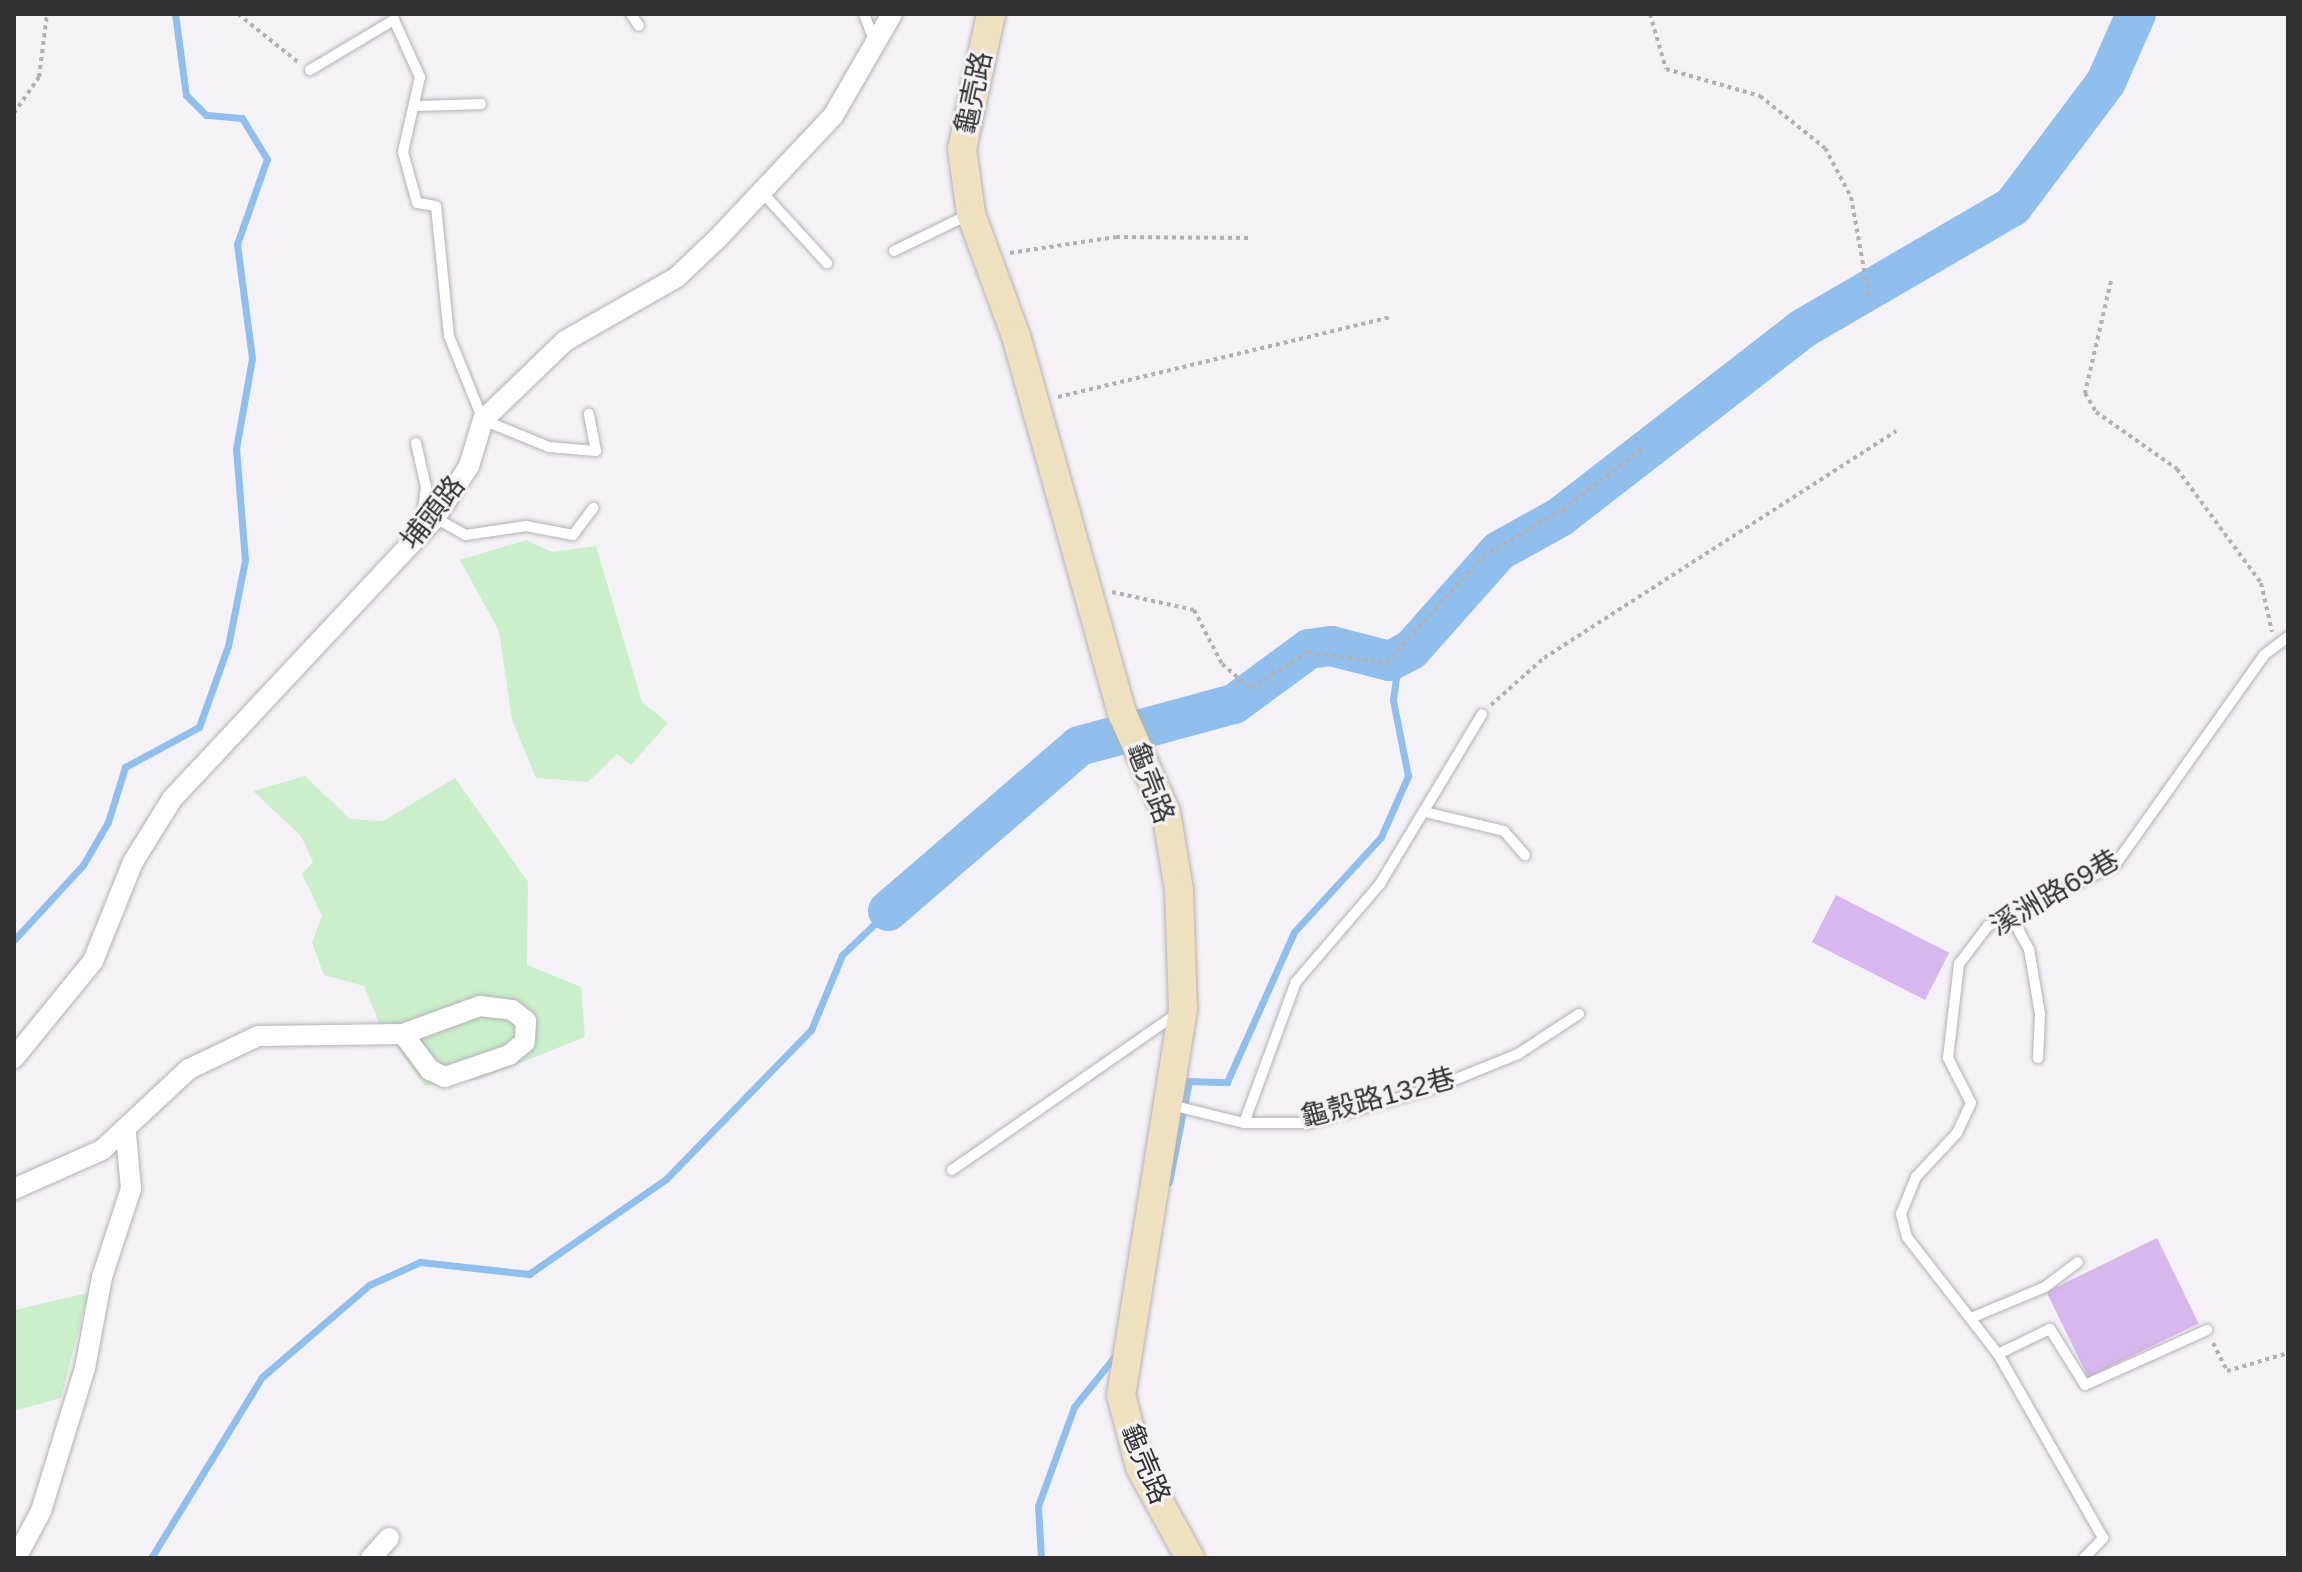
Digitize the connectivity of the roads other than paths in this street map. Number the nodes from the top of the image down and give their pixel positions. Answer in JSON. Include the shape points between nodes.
{"nodes":[{"id":1,"x":631,"y":14,"type":"edge"},
{"id":2,"x":864,"y":14,"type":"edge"},
{"id":3,"x":892,"y":14,"type":"edge"},
{"id":4,"x":991,"y":14,"type":"edge"},
{"id":5,"x":639,"y":26,"type":"dead end"},
{"id":6,"x":873,"y":38,"type":"junction"},
{"id":7,"x":310,"y":70,"type":"road end"},
{"id":8,"x":481,"y":104,"type":"dead end"},
{"id":9,"x":419,"y":106,"type":"junction"},
{"id":10,"x":761,"y":191,"type":"junction"},
{"id":11,"x":971,"y":214,"type":"junction"},
{"id":12,"x":894,"y":251,"type":"dead end"},
{"id":13,"x":827,"y":263,"type":"dead end"},
{"id":14,"x":589,"y":414,"type":"dead end"},
{"id":15,"x":483,"y":420,"type":"junction"},
{"id":16,"x":416,"y":443,"type":"dead end"},
{"id":17,"x":593,"y":508,"type":"dead end"},
{"id":18,"x":435,"y":518,"type":"junction"},
{"id":19,"x":420,"y":533,"type":"junction"},
{"id":20,"x":2288,"y":637,"type":"edge"},
{"id":21,"x":1482,"y":714,"type":"road end"},
{"id":22,"x":1425,"y":812,"type":"junction"},
{"id":23,"x":1525,"y":855,"type":"dead end"},
{"id":24,"x":2010,"y":915,"type":"junction"},
{"id":25,"x":1183,"y":1009,"type":"junction"},
{"id":26,"x":1579,"y":1014,"type":"dead end"},
{"id":27,"x":403,"y":1034,"type":"junction"},
{"id":28,"x":14,"y":1058,"type":"edge"},
{"id":29,"x":2038,"y":1058,"type":"dead end"},
{"id":30,"x":1165,"y":1104,"type":"junction"},
{"id":31,"x":1244,"y":1123,"type":"junction"},
{"id":32,"x":126,"y":1134,"type":"junction"},
{"id":33,"x":952,"y":1170,"type":"dead end"},
{"id":34,"x":14,"y":1189,"type":"edge"},
{"id":35,"x":2078,"y":1262,"type":"dead end"},
{"id":36,"x":1971,"y":1318,"type":"junction"},
{"id":37,"x":2207,"y":1330,"type":"road end"},
{"id":38,"x":1998,"y":1354,"type":"junction"},
{"id":39,"x":389,"y":1538,"type":"dead end"},
{"id":40,"x":16,"y":1558,"type":"edge"},
{"id":41,"x":371,"y":1558,"type":"edge"},
{"id":42,"x":1190,"y":1558,"type":"edge"},
{"id":43,"x":2084,"y":1558,"type":"edge"}],
"edges":[{"from":1,"to":5,"type":"lane"},
{"from":2,"to":6,"type":"lane"},
{"from":3,"to":6,"type":"street","name":"埔頭路"},
{"from":4,"to":11,"type":"street","name":"龜壳路","via":[[962,149]]},
{"from":6,"to":10,"type":"street","name":"埔頭路","via":[[857,85]]},
{"from":7,"to":9,"type":"lane","via":[[394,20],[420,77]]},
{"from":8,"to":9,"type":"lane"},
{"from":9,"to":15,"type":"lane","via":[[403,152],[417,203],[436,206],[449,336]]},
{"from":10,"to":13,"type":"lane"},
{"from":10,"to":15,"type":"street","name":"埔頭路","via":[[677,277],[565,341]]},
{"from":11,"to":12,"type":"lane"},
{"from":11,"to":25,"type":"street","name":"龜壳路","via":[[988,256],[1122,713],[1166,812],[1179,890]]},
{"from":14,"to":15,"type":"lane","via":[[596,451],[549,447]]},
{"from":15,"to":18,"type":"street","name":"埔頭路","via":[[469,466]]},
{"from":16,"to":19,"type":"lane","via":[[426,487]]},
{"from":17,"to":18,"type":"lane","via":[[573,535],[526,526],[466,535]]},
{"from":18,"to":19,"type":"street","name":"埔頭路"},
{"from":19,"to":28,"type":"street","name":"埔頭路","via":[[172,799],[133,862],[93,961]]},
{"from":20,"to":24,"type":"lane","name":"溪洲路69巷","via":[[2277,643],[2127,853]]},
{"from":21,"to":22,"type":"lane"},
{"from":22,"to":23,"type":"lane","via":[[1504,831]]},
{"from":22,"to":31,"type":"lane","via":[[1380,884],[1296,982]]},
{"from":24,"to":29,"type":"lane","via":[[2029,949],[2040,1014]]},
{"from":24,"to":36,"type":"lane","name":"溪洲路69巷","via":[[1988,926],[1959,964],[1948,1058],[1971,1103],[1957,1133],[1916,1177],[1901,1214],[1907,1237]]},
{"from":25,"to":30,"type":"street","name":"龜壳路"},
{"from":25,"to":33,"type":"lane"},
{"from":26,"to":31,"type":"lane","name":"龜殼路132巷","via":[[1518,1054],[1434,1088],[1309,1123]]},
{"from":27,"to":27,"type":"street","via":[[480,1006],[512,1010],[526,1021],[525,1042],[509,1055],[445,1077],[430,1070]]},
{"from":27,"to":32,"type":"street","via":[[258,1036],[189,1069]]},
{"from":30,"to":31,"type":"lane","name":"龜殼路132巷"},
{"from":30,"to":42,"type":"street","name":"龜壳路","via":[[1121,1395],[1140,1467]]},
{"from":32,"to":34,"type":"street"},
{"from":32,"to":40,"type":"street","via":[[131,1189],[102,1277],[85,1368],[41,1511]]},
{"from":35,"to":36,"type":"lane","via":[[2045,1287]]},
{"from":36,"to":38,"type":"lane","name":"溪洲路69巷"},
{"from":37,"to":38,"type":"lane","via":[[2085,1385],[2050,1329]]},
{"from":38,"to":43,"type":"lane","name":"溪洲路69巷","via":[[2103,1538]]},
{"from":39,"to":41,"type":"street"}]}
